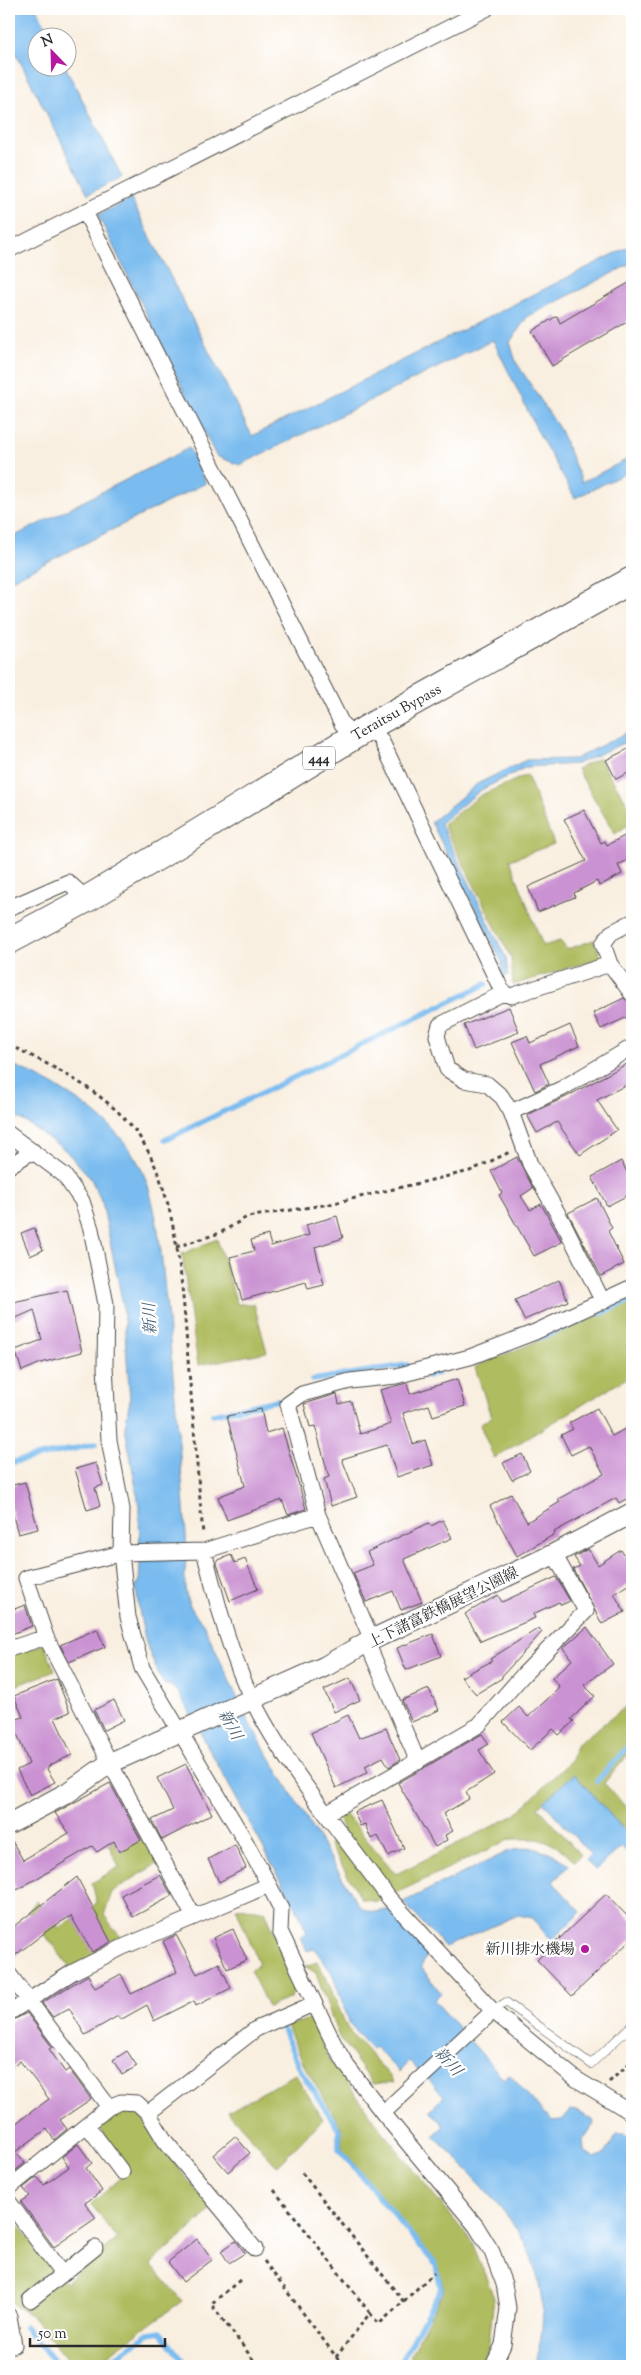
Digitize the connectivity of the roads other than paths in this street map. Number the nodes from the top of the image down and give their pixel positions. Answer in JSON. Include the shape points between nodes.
{"nodes":[{"id":1,"x":486,"y":9,"type":"edge"},
{"id":2,"x":84,"y":212,"type":"junction"},
{"id":3,"x":9,"y":250,"type":"edge"},
{"id":4,"x":632,"y":580,"type":"edge"},
{"id":5,"x":362,"y":731,"type":"junction"},
{"id":6,"x":87,"y":899,"type":"junction"},
{"id":7,"x":9,"y":908,"type":"edge"},
{"id":8,"x":632,"y":922,"type":"edge"},
{"id":9,"x":9,"y":941,"type":"edge"},
{"id":10,"x":610,"y":964,"type":"junction"},
{"id":11,"x":503,"y":993,"type":"junction"},
{"id":12,"x":632,"y":994,"type":"edge"},
{"id":13,"x":632,"y":1047,"type":"edge"},
{"id":14,"x":511,"y":1112,"type":"junction"},
{"id":15,"x":9,"y":1134,"type":"edge"},
{"id":16,"x":33,"y":1151,"type":"junction"},
{"id":17,"x":9,"y":1166,"type":"edge"},
{"id":18,"x":632,"y":1287,"type":"edge"},
{"id":19,"x":603,"y":1302,"type":"junction"},
{"id":20,"x":632,"y":1513,"type":"edge"},
{"id":21,"x":318,"y":1515,"type":"junction"},
{"id":22,"x":200,"y":1551,"type":"junction"},
{"id":23,"x":124,"y":1553,"type":"junction"},
{"id":24,"x":554,"y":1554,"type":"junction"},
{"id":25,"x":46,"y":1637,"type":"junction"},
{"id":26,"x":370,"y":1641,"type":"junction"},
{"id":27,"x":9,"y":1649,"type":"edge"},
{"id":28,"x":252,"y":1699,"type":"junction"},
{"id":29,"x":179,"y":1731,"type":"junction"},
{"id":30,"x":418,"y":1762,"type":"junction"},
{"id":31,"x":110,"y":1763,"type":"junction"},
{"id":32,"x":326,"y":1814,"type":"junction"},
{"id":33,"x":9,"y":1824,"type":"edge"},
{"id":34,"x":269,"y":1885,"type":"junction"},
{"id":35,"x":194,"y":1917,"type":"junction"},
{"id":36,"x":9,"y":1974,"type":"edge"},
{"id":37,"x":29,"y":2001,"type":"junction"},
{"id":38,"x":313,"y":2004,"type":"junction"},
{"id":39,"x":493,"y":2011,"type":"junction"},
{"id":40,"x":9,"y":2013,"type":"edge"},
{"id":41,"x":632,"y":2026,"type":"edge"},
{"id":42,"x":109,"y":2107,"type":"junction"},
{"id":43,"x":148,"y":2113,"type":"junction"},
{"id":44,"x":383,"y":2113,"type":"junction"},
{"id":45,"x":632,"y":2113,"type":"edge"},
{"id":46,"x":87,"y":2125,"type":"junction"},
{"id":47,"x":122,"y":2172,"type":"dead end"},
{"id":48,"x":9,"y":2188,"type":"edge"},
{"id":49,"x":9,"y":2202,"type":"edge"},
{"id":50,"x":95,"y":2248,"type":"dead end"},
{"id":51,"x":255,"y":2249,"type":"road end"},
{"id":52,"x":62,"y":2274,"type":"junction"},
{"id":53,"x":30,"y":2300,"type":"dead end"},
{"id":54,"x":9,"y":2316,"type":"edge"},
{"id":55,"x":14,"y":2344,"type":"dead end"},
{"id":56,"x":493,"y":2366,"type":"edge"}],
"edges":[{"from":1,"to":2,"type":"street"},
{"from":2,"to":3,"type":"street"},
{"from":2,"to":5,"type":"street","via":[[342,724]]},
{"from":4,"to":5,"type":"highway","name":"Teraitsu Bypass","number":"444"},
{"from":5,"to":6,"type":"highway","name":"Teraitsu Bypass","number":"444"},
{"from":5,"to":11,"type":"street","via":[[381,740]]},
{"from":6,"to":7,"type":"street","via":[[68,882]]},
{"from":6,"to":9,"type":"highway","name":"Teraitsu Bypass","number":"444"},
{"from":8,"to":10,"type":"street","via":[[611,933],[603,944]]},
{"from":10,"to":11,"type":"street","via":[[511,996]]},
{"from":10,"to":12,"type":"street"},
{"from":11,"to":14,"type":"street","via":[[440,1025],[437,1036],[447,1070],[464,1080],[487,1084],[502,1097]]},
{"from":13,"to":14,"type":"street","via":[[561,1089]]},
{"from":14,"to":19,"type":"street","via":[[530,1164]]},
{"from":15,"to":16,"type":"street"},
{"from":16,"to":17,"type":"street"},
{"from":16,"to":23,"type":"street","via":[[64,1175],[82,1201],[92,1229],[106,1304],[109,1440],[122,1509]]},
{"from":18,"to":19,"type":"street"},
{"from":19,"to":21,"type":"street","via":[[470,1357],[396,1376],[350,1381],[302,1394],[288,1404]]},
{"from":20,"to":24,"type":"street","name":"上下諸富鉄橋展望公園線"},
{"from":21,"to":22,"type":"street"},
{"from":21,"to":26,"type":"street"},
{"from":22,"to":23,"type":"street"},
{"from":22,"to":28,"type":"street"},
{"from":23,"to":25,"type":"street","via":[[26,1578]]},
{"from":23,"to":29,"type":"street","via":[[128,1617],[142,1668]]},
{"from":24,"to":26,"type":"street","name":"上下諸富鉄橋展望公園線"},
{"from":24,"to":30,"type":"street","via":[[586,1611],[479,1725]]},
{"from":25,"to":27,"type":"street"},
{"from":25,"to":31,"type":"street"},
{"from":26,"to":28,"type":"street","name":"上下諸富鉄橋展望公園線","via":[[326,1666]]},
{"from":26,"to":30,"type":"street"},
{"from":28,"to":29,"type":"street","name":"上下諸富鉄橋展望公園線"},
{"from":28,"to":32,"type":"street","via":[[296,1775]]},
{"from":29,"to":31,"type":"street"},
{"from":29,"to":34,"type":"street"},
{"from":30,"to":32,"type":"street"},
{"from":31,"to":33,"type":"street","via":[[67,1793]]},
{"from":31,"to":35,"type":"street"},
{"from":32,"to":39,"type":"street","via":[[389,1898]]},
{"from":34,"to":35,"type":"street"},
{"from":34,"to":38,"type":"street","via":[[281,1909],[280,1931]]},
{"from":35,"to":37,"type":"street","via":[[123,1947]]},
{"from":36,"to":37,"type":"street"},
{"from":37,"to":40,"type":"street"},
{"from":37,"to":42,"type":"street"},
{"from":38,"to":43,"type":"street","via":[[256,2029]]},
{"from":38,"to":44,"type":"street","via":[[347,2066]]},
{"from":39,"to":41,"type":"lane","via":[[506,2002],[592,2064]]},
{"from":39,"to":44,"type":"street"},
{"from":39,"to":45,"type":"street","via":[[551,2060]]},
{"from":42,"to":43,"type":"street","via":[[121,2102],[137,2103]]},
{"from":42,"to":46,"type":"street"},
{"from":43,"to":51,"type":"street","via":[[165,2141]]},
{"from":44,"to":56,"type":"street","via":[[476,2226],[492,2252],[504,2284],[508,2308],[503,2345]]},
{"from":46,"to":47,"type":"street"},
{"from":46,"to":48,"type":"street"},
{"from":49,"to":52,"type":"street"},
{"from":50,"to":52,"type":"street"},
{"from":52,"to":53,"type":"street"},
{"from":54,"to":55,"type":"street"}]}
